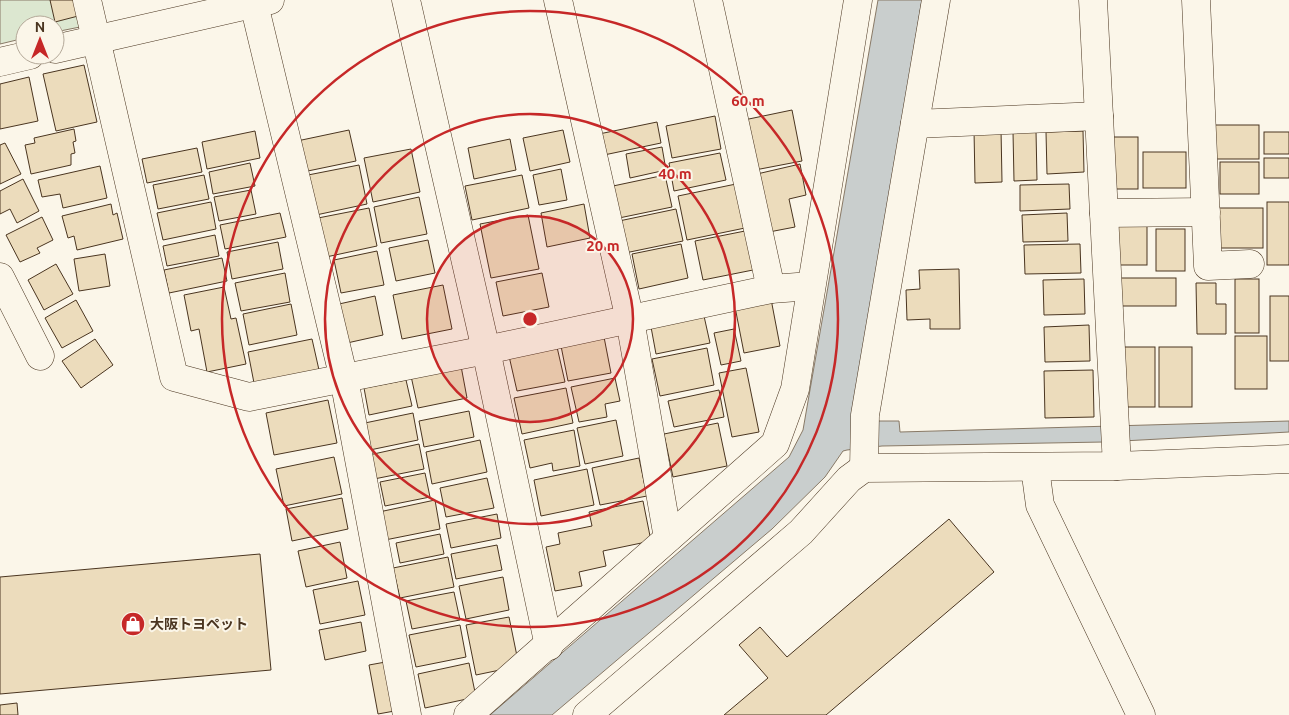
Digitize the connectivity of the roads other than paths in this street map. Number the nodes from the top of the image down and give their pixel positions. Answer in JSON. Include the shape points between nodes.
{"nodes":[{"id":1,"x":87,"y":0,"type":"edge"},
{"id":2,"x":406,"y":0,"type":"edge"},
{"id":3,"x":558,"y":0,"type":"edge"},
{"id":4,"x":708,"y":0,"type":"edge"},
{"id":5,"x":858,"y":0,"type":"edge"},
{"id":6,"x":936,"y":0,"type":"edge"},
{"id":7,"x":1093,"y":0,"type":"edge"},
{"id":8,"x":1196,"y":0,"type":"edge"},
{"id":9,"x":259,"y":1,"type":"edge"},
{"id":10,"x":95,"y":39,"type":"junction"},
{"id":11,"x":65,"y":46,"type":"edge"},
{"id":12,"x":15,"y":58,"type":"edge"},
{"id":13,"x":0,"y":62,"type":"edge"},
{"id":14,"x":1098,"y":116,"type":"junction"},
{"id":15,"x":915,"y":124,"type":"junction"},
{"id":16,"x":1206,"y":212,"type":"junction"},
{"id":17,"x":1104,"y":213,"type":"junction"},
{"id":18,"x":1250,"y":264,"type":"dead end"},
{"id":19,"x":0,"y":277,"type":"edge"},
{"id":20,"x":810,"y":286,"type":"junction"},
{"id":21,"x":771,"y":288,"type":"junction"},
{"id":22,"x":630,"y":320,"type":"junction"},
{"id":23,"x":486,"y":350,"type":"junction"},
{"id":24,"x":40,"y":356,"type":"dead end"},
{"id":25,"x":344,"y":379,"type":"junction"},
{"id":26,"x":1116,"y":444,"type":"junction"},
{"id":27,"x":1289,"y":459,"type":"edge"},
{"id":28,"x":865,"y":461,"type":"junction"},
{"id":29,"x":1035,"y":468,"type":"junction"},
{"id":30,"x":668,"y":538,"type":"junction"},
{"id":31,"x":549,"y":646,"type":"junction"},
{"id":32,"x":407,"y":715,"type":"edge"},
{"id":33,"x":468,"y":715,"type":"edge"},
{"id":34,"x":587,"y":715,"type":"edge"},
{"id":35,"x":1141,"y":715,"type":"edge"}],
"edges":[{"from":1,"to":10,"type":"street"},
{"from":2,"to":23,"type":"street"},
{"from":3,"to":22,"type":"street"},
{"from":4,"to":21,"type":"street"},
{"from":5,"to":20,"type":"street"},
{"from":6,"to":15,"type":"street"},
{"from":7,"to":14,"type":"street"},
{"from":8,"to":16,"type":"street"},
{"from":9,"to":10,"type":"street"},
{"from":9,"to":25,"type":"street"},
{"from":10,"to":11,"type":"street"},
{"from":10,"to":25,"type":"street","via":[[174,377],[250,397]]},
{"from":12,"to":13,"type":"street"},
{"from":14,"to":15,"type":"street"},
{"from":14,"to":17,"type":"street"},
{"from":15,"to":28,"type":"street","via":[[865,415]]},
{"from":16,"to":17,"type":"street"},
{"from":16,"to":18,"type":"street","via":[[1208,266]]},
{"from":17,"to":26,"type":"street"},
{"from":19,"to":24,"type":"street"},
{"from":20,"to":21,"type":"street"},
{"from":20,"to":30,"type":"street","via":[[795,389],[775,444]]},
{"from":21,"to":22,"type":"street"},
{"from":22,"to":23,"type":"street"},
{"from":22,"to":30,"type":"street"},
{"from":23,"to":25,"type":"street"},
{"from":23,"to":31,"type":"street"},
{"from":25,"to":32,"type":"street"},
{"from":26,"to":27,"type":"street"},
{"from":26,"to":29,"type":"street"},
{"from":28,"to":29,"type":"street"},
{"from":28,"to":34,"type":"street","via":[[801,532]]},
{"from":29,"to":35,"type":"street","via":[[1040,505]]},
{"from":30,"to":31,"type":"street"},
{"from":31,"to":33,"type":"street"}]}
